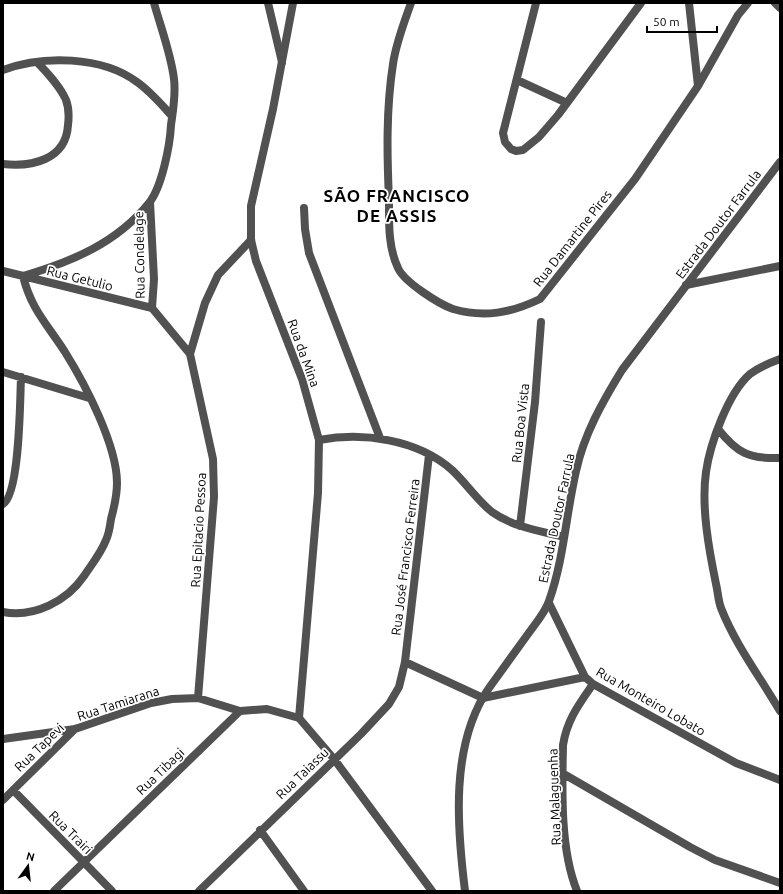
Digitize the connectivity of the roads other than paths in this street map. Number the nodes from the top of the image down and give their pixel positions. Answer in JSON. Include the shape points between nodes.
{"nodes":[{"id":1,"x":154,"y":3,"type":"edge"},
{"id":2,"x":268,"y":3,"type":"edge"},
{"id":3,"x":411,"y":3,"type":"edge"},
{"id":4,"x":536,"y":3,"type":"edge"},
{"id":5,"x":641,"y":3,"type":"edge"},
{"id":6,"x":689,"y":3,"type":"edge"},
{"id":7,"x":748,"y":3,"type":"edge"},
{"id":8,"x":775,"y":3,"type":"edge"},
{"id":9,"x":293,"y":5,"type":"edge"},
{"id":10,"x":780,"y":8,"type":"edge"},
{"id":11,"x":38,"y":63,"type":"junction"},
{"id":12,"x":282,"y":63,"type":"junction"},
{"id":13,"x":3,"y":70,"type":"edge"},
{"id":14,"x":517,"y":80,"type":"junction"},
{"id":15,"x":698,"y":86,"type":"junction"},
{"id":16,"x":567,"y":102,"type":"junction"},
{"id":17,"x":172,"y":116,"type":"junction"},
{"id":18,"x":780,"y":162,"type":"edge"},
{"id":19,"x":3,"y":164,"type":"edge"},
{"id":20,"x":150,"y":202,"type":"junction"},
{"id":21,"x":304,"y":208,"type":"dead end"},
{"id":22,"x":251,"y":240,"type":"junction"},
{"id":23,"x":780,"y":266,"type":"edge"},
{"id":24,"x":3,"y":271,"type":"edge"},
{"id":25,"x":23,"y":276,"type":"junction"},
{"id":26,"x":686,"y":285,"type":"junction"},
{"id":27,"x":152,"y":308,"type":"junction"},
{"id":28,"x":541,"y":322,"type":"dead end"},
{"id":29,"x":190,"y":354,"type":"junction"},
{"id":30,"x":780,"y":359,"type":"edge"},
{"id":31,"x":3,"y":372,"type":"edge"},
{"id":32,"x":20,"y":377,"type":"junction"},
{"id":33,"x":89,"y":398,"type":"junction"},
{"id":34,"x":718,"y":429,"type":"junction"},
{"id":35,"x":380,"y":438,"type":"junction"},
{"id":36,"x":319,"y":440,"type":"junction"},
{"id":37,"x":428,"y":455,"type":"junction"},
{"id":38,"x":780,"y":458,"type":"edge"},
{"id":39,"x":3,"y":504,"type":"edge"},
{"id":40,"x":520,"y":526,"type":"junction"},
{"id":41,"x":564,"y":537,"type":"junction"},
{"id":42,"x":549,"y":603,"type":"junction"},
{"id":43,"x":3,"y":612,"type":"edge"},
{"id":44,"x":405,"y":662,"type":"junction"},
{"id":45,"x":585,"y":677,"type":"junction"},
{"id":46,"x":593,"y":684,"type":"junction"},
{"id":47,"x":198,"y":698,"type":"junction"},
{"id":48,"x":483,"y":698,"type":"junction"},
{"id":49,"x":240,"y":711,"type":"junction"},
{"id":50,"x":780,"y":711,"type":"edge"},
{"id":51,"x":299,"y":718,"type":"junction"},
{"id":52,"x":76,"y":729,"type":"junction"},
{"id":53,"x":3,"y":739,"type":"edge"},
{"id":54,"x":334,"y":759,"type":"junction"},
{"id":55,"x":562,"y":773,"type":"junction"},
{"id":56,"x":780,"y":780,"type":"edge"},
{"id":57,"x":13,"y":790,"type":"junction"},
{"id":58,"x":3,"y":800,"type":"edge"},
{"id":59,"x":260,"y":830,"type":"junction"},
{"id":60,"x":84,"y":862,"type":"junction"},
{"id":61,"x":780,"y":883,"type":"edge"},
{"id":62,"x":54,"y":891,"type":"edge"},
{"id":63,"x":112,"y":891,"type":"edge"},
{"id":64,"x":199,"y":891,"type":"edge"},
{"id":65,"x":304,"y":891,"type":"edge"},
{"id":66,"x":432,"y":891,"type":"edge"},
{"id":67,"x":465,"y":891,"type":"edge"},
{"id":68,"x":577,"y":891,"type":"edge"}],
"edges":[{"from":1,"to":17,"type":"street","name":"Rua Condelage","via":[[174,79]]},
{"from":2,"to":12,"type":"street"},
{"from":3,"to":15,"type":"street","name":"Rua Damartine Pires","via":[[393,64],[387,146],[391,249],[398,270],[415,287],[443,306],[468,313],[492,313],[520,309],[540,299],[635,179]]},
{"from":4,"to":14,"type":"street"},
{"from":5,"to":16,"type":"street"},
{"from":6,"to":15,"type":"street"},
{"from":7,"to":15,"type":"street","name":"Rua Damartine Pires","via":[[738,15]]},
{"from":8,"to":10,"type":"street"},
{"from":9,"to":12,"type":"street","name":"Rua da Mina"},
{"from":11,"to":13,"type":"street"},
{"from":11,"to":17,"type":"street","via":[[75,61],[108,67],[136,81]]},
{"from":11,"to":19,"type":"street","via":[[55,82],[66,101],[69,115],[68,131],[64,142],[54,154],[40,162],[21,166]]},
{"from":12,"to":22,"type":"street","name":"Rua da Mina","via":[[251,206]]},
{"from":14,"to":16,"type":"street"},
{"from":14,"to":16,"type":"street","via":[[503,133],[504,142],[511,149],[523,150],[529,146]]},
{"from":17,"to":20,"type":"street","name":"Rua Condelage","via":[[170,142],[163,170]]},
{"from":18,"to":26,"type":"street","name":"Estrada Doutor Farrula"},
{"from":20,"to":25,"type":"street","name":"Rua Condelage","via":[[120,232],[91,251],[58,266]]},
{"from":20,"to":27,"type":"street","name":"Rua Condelage","via":[[154,279]]},
{"from":21,"to":35,"type":"street","via":[[309,253]]},
{"from":22,"to":29,"type":"street","via":[[218,274],[205,303]]},
{"from":22,"to":36,"type":"street","name":"Rua da Mina","via":[[256,261],[302,380]]},
{"from":23,"to":26,"type":"street"},
{"from":24,"to":25,"type":"street","name":"Rua Getulio"},
{"from":25,"to":27,"type":"street","name":"Rua Getulio"},
{"from":25,"to":33,"type":"street","via":[[28,295],[65,352]]},
{"from":26,"to":41,"type":"street","name":"Estrada Doutor Farrula","via":[[622,370],[600,406],[576,470]]},
{"from":27,"to":29,"type":"street","name":"Rua Epitacio Pessoa"},
{"from":28,"to":40,"type":"street","name":"Rua Boa Vista","via":[[535,402]]},
{"from":29,"to":47,"type":"street","name":"Rua Epitacio Pessoa","via":[[213,459],[214,482]]},
{"from":30,"to":34,"type":"street","via":[[764,364],[749,375],[734,395]]},
{"from":31,"to":32,"type":"street"},
{"from":32,"to":33,"type":"street"},
{"from":32,"to":39,"type":"street","via":[[17,458],[12,487]]},
{"from":33,"to":43,"type":"street","via":[[101,423],[113,459],[117,482],[115,505],[107,539],[80,582],[63,598],[37,610]]},
{"from":34,"to":38,"type":"street","via":[[736,449],[745,454],[757,458]]},
{"from":34,"to":50,"type":"street","via":[[705,473],[705,505],[710,554],[721,607],[739,644]]},
{"from":35,"to":36,"type":"street","via":[[341,436]]},
{"from":35,"to":37,"type":"street"},
{"from":36,"to":51,"type":"street","name":"Rua da Mina","via":[[318,493]]},
{"from":37,"to":40,"type":"street","via":[[452,470],[493,513]]},
{"from":37,"to":44,"type":"street","name":"Rua José Francisco Ferreira"},
{"from":40,"to":41,"type":"street"},
{"from":41,"to":42,"type":"street","name":"Estrada Doutor Farrula","via":[[559,571]]},
{"from":42,"to":45,"type":"street","name":"Rua Monteiro Lobato"},
{"from":42,"to":48,"type":"street","name":"Estrada Doutor Farrula"},
{"from":44,"to":48,"type":"street"},
{"from":44,"to":54,"type":"street","name":"Rua Taiassu","via":[[399,687],[389,704]]},
{"from":45,"to":46,"type":"street","name":"Rua Monteiro Lobato"},
{"from":45,"to":48,"type":"street"},
{"from":46,"to":55,"type":"street","name":"Rua Malaguenha","via":[[568,723],[563,745]]},
{"from":46,"to":56,"type":"street","name":"Rua Monteiro Lobato","via":[[736,763]]},
{"from":47,"to":49,"type":"street","name":"Rua Tamiarana"},
{"from":47,"to":52,"type":"street","name":"Rua Tamiarana","via":[[151,703]]},
{"from":48,"to":67,"type":"street","name":"Estrada Doutor Farrula","via":[[466,735],[462,758],[460,823]]},
{"from":49,"to":51,"type":"street","via":[[267,710]]},
{"from":49,"to":60,"type":"street","name":"Rua Tibagi"},
{"from":51,"to":54,"type":"street"},
{"from":52,"to":53,"type":"street","name":"Rua Tamiarana"},
{"from":52,"to":57,"type":"street","name":"Rua Tapevi"},
{"from":54,"to":59,"type":"street","name":"Rua Taiassu"},
{"from":54,"to":66,"type":"street"},
{"from":55,"to":61,"type":"street","via":[[715,860]]},
{"from":55,"to":68,"type":"street","name":"Rua Malaguenha","via":[[569,863]]},
{"from":57,"to":58,"type":"street","name":"Rua Tapevi"},
{"from":57,"to":60,"type":"street","name":"Rua Trairi"},
{"from":59,"to":64,"type":"street","name":"Rua Taiassu"},
{"from":59,"to":65,"type":"street"},
{"from":60,"to":62,"type":"street","name":"Rua Tibagi"},
{"from":60,"to":63,"type":"street","name":"Rua Trairi"}]}
